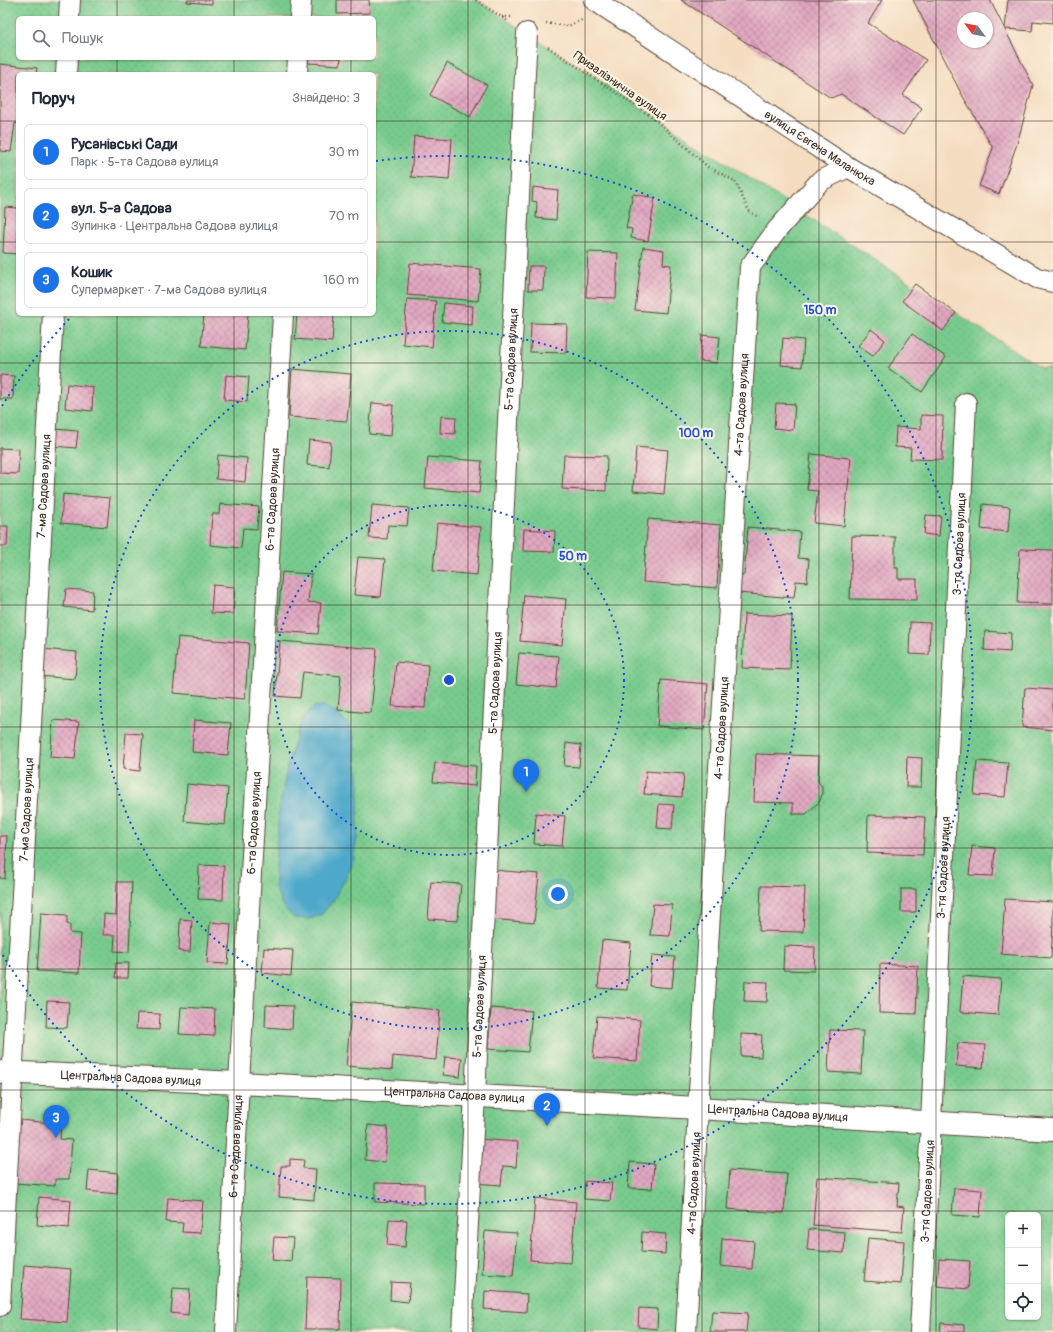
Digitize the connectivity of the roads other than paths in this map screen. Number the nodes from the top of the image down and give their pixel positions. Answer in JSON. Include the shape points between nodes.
{"nodes":[{"id":1,"x":70,"y":0,"type":"edge"},
{"id":2,"x":301,"y":0,"type":"edge"},
{"id":3,"x":601,"y":4,"type":"edge"},
{"id":4,"x":69,"y":16,"type":"edge"},
{"id":5,"x":300,"y":16,"type":"edge"},
{"id":6,"x":528,"y":23,"type":"road end"},
{"id":7,"x":66,"y":60,"type":"edge"},
{"id":8,"x":298,"y":60,"type":"edge"},
{"id":9,"x":66,"y":72,"type":"edge"},
{"id":10,"x":297,"y":72,"type":"edge"},
{"id":11,"x":848,"y":167,"type":"junction"},
{"id":12,"x":1053,"y":282,"type":"edge"},
{"id":13,"x":53,"y":316,"type":"edge"},
{"id":14,"x":283,"y":316,"type":"edge"},
{"id":15,"x":966,"y":403,"type":"dead end"},
{"id":16,"x":6,"y":1072,"type":"edge"},
{"id":17,"x":239,"y":1083,"type":"junction"},
{"id":18,"x":475,"y":1096,"type":"junction"},
{"id":19,"x":698,"y":1108,"type":"junction"},
{"id":20,"x":931,"y":1122,"type":"junction"},
{"id":21,"x":1053,"y":1130,"type":"edge"},
{"id":22,"x":0,"y":1306,"type":"edge"},
{"id":23,"x":226,"y":1332,"type":"edge"},
{"id":24,"x":462,"y":1332,"type":"edge"},
{"id":25,"x":686,"y":1332,"type":"edge"},
{"id":26,"x":920,"y":1332,"type":"edge"}],
"edges":[{"from":1,"to":4,"type":"street"},
{"from":2,"to":5,"type":"street"},
{"from":3,"to":11,"type":"street","name":"вулиця Євгена Маланюка"},
{"from":6,"to":18,"type":"street","name":"5-та Садова вулиця"},
{"from":7,"to":9,"type":"street"},
{"from":8,"to":10,"type":"street"},
{"from":11,"to":12,"type":"street","name":"вулиця Євгена Маланюка","via":[[1037,278]]},
{"from":11,"to":19,"type":"street","name":"4-та Садова вулиця","via":[[820,182],[776,230],[750,266]]},
{"from":13,"to":16,"type":"street","name":"7-ма Садова вулиця"},
{"from":14,"to":17,"type":"street","name":"6-та Садова вулиця"},
{"from":15,"to":20,"type":"street","name":"3-тя Садова вулиця"},
{"from":16,"to":17,"type":"main road","name":"Центральна Садова вулиця"},
{"from":16,"to":22,"type":"street","name":"7-ма Садова вулиця"},
{"from":17,"to":18,"type":"main road","name":"Центральна Садова вулиця"},
{"from":17,"to":23,"type":"street","name":"6-та Садова вулиця"},
{"from":18,"to":19,"type":"main road","name":"Центральна Садова вулиця"},
{"from":18,"to":24,"type":"street","name":"5-та Садова вулиця"},
{"from":19,"to":20,"type":"main road","name":"Центральна Садова вулиця"},
{"from":19,"to":25,"type":"street","name":"4-та Садова вулиця"},
{"from":20,"to":21,"type":"main road","name":"Центральна Садова вулиця"},
{"from":20,"to":26,"type":"street","name":"3-тя Садова вулиця"}]}
